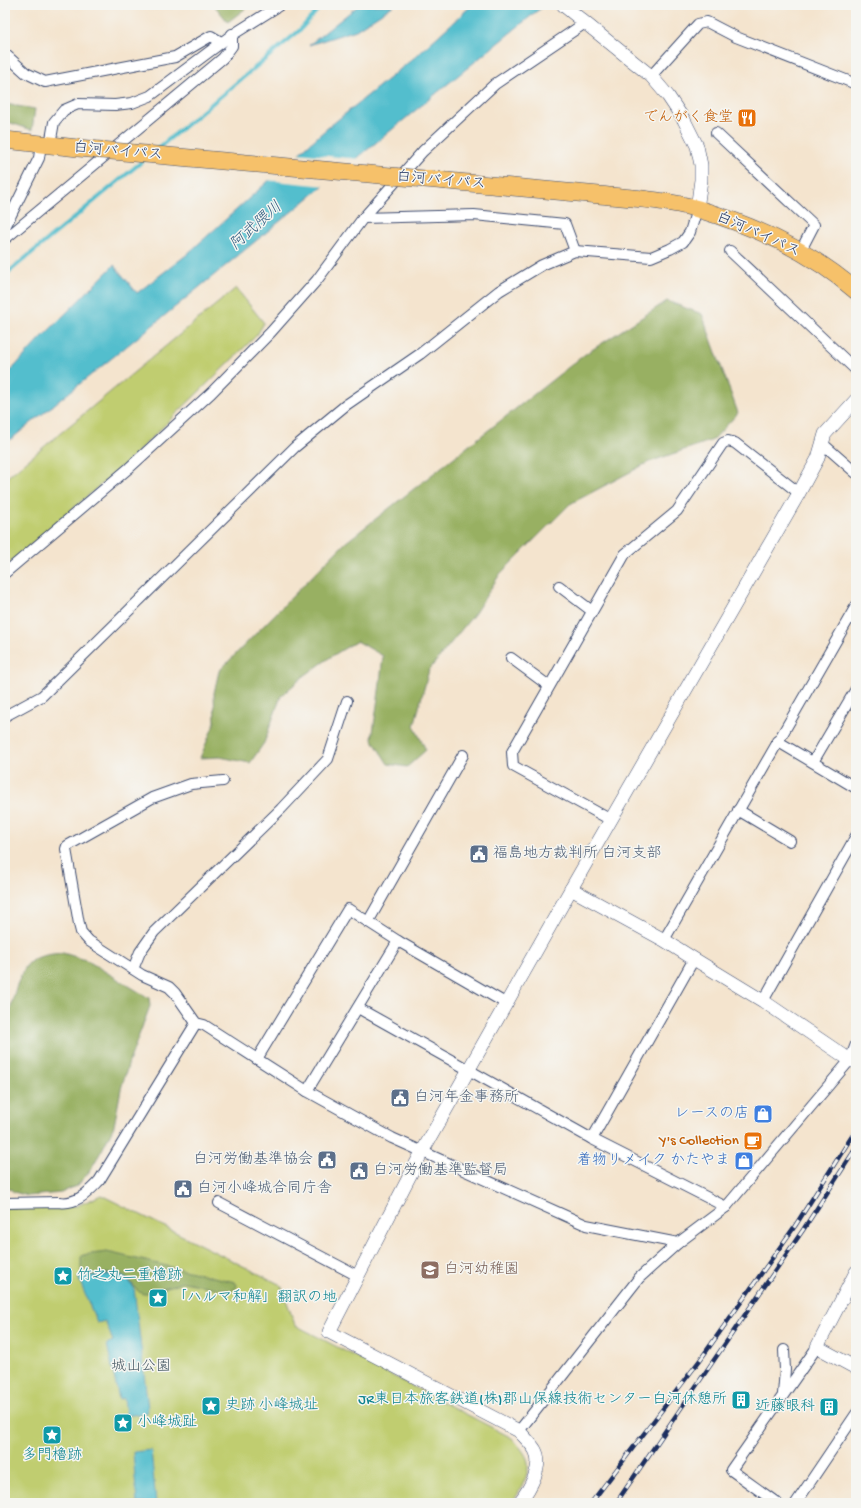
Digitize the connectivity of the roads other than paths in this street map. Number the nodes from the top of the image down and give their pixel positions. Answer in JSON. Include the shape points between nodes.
{"nodes":[{"id":1,"x":280,"y":5,"type":"edge"},
{"id":2,"x":563,"y":5,"type":"edge"},
{"id":3,"x":582,"y":21,"type":"junction"},
{"id":4,"x":232,"y":34,"type":"junction"},
{"id":5,"x":221,"y":42,"type":"junction"},
{"id":6,"x":5,"y":54,"type":"edge"},
{"id":7,"x":651,"y":76,"type":"junction"},
{"id":8,"x":856,"y":84,"type":"edge"},
{"id":9,"x":716,"y":133,"type":"dead end"},
{"id":10,"x":5,"y":140,"type":"edge"},
{"id":11,"x":46,"y":144,"type":"junction"},
{"id":12,"x":697,"y":209,"type":"junction"},
{"id":13,"x":363,"y":218,"type":"junction"},
{"id":14,"x":5,"y":227,"type":"edge"},
{"id":15,"x":5,"y":239,"type":"edge"},
{"id":16,"x":575,"y":251,"type":"junction"},
{"id":17,"x":730,"y":251,"type":"dead end"},
{"id":18,"x":800,"y":252,"type":"junction"},
{"id":19,"x":856,"y":291,"type":"edge"},
{"id":20,"x":856,"y":370,"type":"edge"},
{"id":21,"x":856,"y":400,"type":"edge"},
{"id":22,"x":822,"y":444,"type":"junction"},
{"id":23,"x":856,"y":473,"type":"edge"},
{"id":24,"x":799,"y":493,"type":"junction"},
{"id":25,"x":5,"y":574,"type":"edge"},
{"id":26,"x":559,"y":586,"type":"dead end"},
{"id":27,"x":856,"y":606,"type":"edge"},
{"id":28,"x":592,"y":611,"type":"junction"},
{"id":29,"x":511,"y":658,"type":"dead end"},
{"id":30,"x":549,"y":686,"type":"junction"},
{"id":31,"x":856,"y":688,"type":"edge"},
{"id":32,"x":347,"y":701,"type":"dead end"},
{"id":33,"x":5,"y":716,"type":"edge"},
{"id":34,"x":777,"y":741,"type":"junction"},
{"id":35,"x":463,"y":755,"type":"dead end"},
{"id":36,"x":813,"y":762,"type":"junction"},
{"id":37,"x":223,"y":781,"type":"dead end"},
{"id":38,"x":856,"y":788,"type":"edge"},
{"id":39,"x":738,"y":810,"type":"junction"},
{"id":40,"x":611,"y":820,"type":"junction"},
{"id":41,"x":856,"y":836,"type":"edge"},
{"id":42,"x":790,"y":841,"type":"dead end"},
{"id":43,"x":571,"y":889,"type":"junction"},
{"id":44,"x":368,"y":922,"type":"junction"},
{"id":45,"x":664,"y":940,"type":"junction"},
{"id":46,"x":398,"y":941,"type":"junction"},
{"id":47,"x":694,"y":959,"type":"junction"},
{"id":48,"x":133,"y":969,"type":"junction"},
{"id":49,"x":763,"y":1001,"type":"junction"},
{"id":50,"x":507,"y":1004,"type":"junction"},
{"id":51,"x":358,"y":1008,"type":"junction"},
{"id":52,"x":196,"y":1023,"type":"junction"},
{"id":53,"x":856,"y":1044,"type":"edge"},
{"id":54,"x":257,"y":1059,"type":"junction"},
{"id":55,"x":853,"y":1061,"type":"edge"},
{"id":56,"x":468,"y":1071,"type":"junction"},
{"id":57,"x":307,"y":1091,"type":"junction"},
{"id":58,"x":592,"y":1139,"type":"junction"},
{"id":59,"x":422,"y":1152,"type":"junction"},
{"id":60,"x":219,"y":1203,"type":"dead end"},
{"id":61,"x":5,"y":1204,"type":"edge"},
{"id":62,"x":726,"y":1207,"type":"junction"},
{"id":63,"x":678,"y":1243,"type":"junction"},
{"id":64,"x":856,"y":1272,"type":"edge"},
{"id":65,"x":358,"y":1276,"type":"junction"},
{"id":66,"x":817,"y":1347,"type":"junction"},
{"id":67,"x":784,"y":1350,"type":"dead end"},
{"id":68,"x":856,"y":1368,"type":"edge"},
{"id":69,"x":783,"y":1394,"type":"junction"},
{"id":70,"x":856,"y":1414,"type":"edge"},
{"id":71,"x":519,"y":1431,"type":"junction"},
{"id":72,"x":520,"y":1503,"type":"edge"},
{"id":73,"x":777,"y":1503,"type":"edge"},
{"id":74,"x":796,"y":1503,"type":"edge"}],
"edges":[{"from":1,"to":4,"type":"street"},
{"from":2,"to":3,"type":"street"},
{"from":3,"to":7,"type":"street"},
{"from":3,"to":13,"type":"street","via":[[495,84],[422,151]]},
{"from":4,"to":5,"type":"street"},
{"from":4,"to":15,"type":"street","via":[[232,46],[223,58]]},
{"from":5,"to":6,"type":"street","via":[[211,36],[175,58],[45,82],[26,73]]},
{"from":5,"to":11,"type":"street","via":[[150,96],[132,103],[78,104],[64,110],[54,122]]},
{"from":7,"to":8,"type":"street","via":[[698,24],[707,22],[736,37]]},
{"from":7,"to":12,"type":"street","via":[[684,120],[697,146],[701,180]]},
{"from":9,"to":18,"type":"street","via":[[814,226]]},
{"from":10,"to":11,"type":"highway","name":"白河バイパス"},
{"from":11,"to":12,"type":"highway","name":"白河バイパス","bridge":true,"via":[[643,200]]},
{"from":11,"to":14,"type":"street"},
{"from":12,"to":16,"type":"street","via":[[690,232],[683,242],[650,256]]},
{"from":12,"to":18,"type":"highway","name":"白河バイパス","via":[[772,238]]},
{"from":13,"to":16,"type":"street","via":[[474,215],[565,224]]},
{"from":13,"to":25,"type":"street","via":[[317,280],[211,394],[130,468]]},
{"from":16,"to":33,"type":"street","via":[[542,265],[499,291],[420,354],[346,404],[295,446],[42,696]]},
{"from":17,"to":20,"type":"street"},
{"from":18,"to":19,"type":"highway","name":"白河バイパス"},
{"from":21,"to":22,"type":"street","via":[[825,434]]},
{"from":22,"to":23,"type":"street"},
{"from":22,"to":24,"type":"street","via":[[818,458]]},
{"from":24,"to":28,"type":"street","via":[[735,443],[723,443],[677,511],[625,554]]},
{"from":24,"to":40,"type":"street"},
{"from":26,"to":28,"type":"street"},
{"from":27,"to":34,"type":"street"},
{"from":28,"to":30,"type":"street"},
{"from":29,"to":30,"type":"street"},
{"from":30,"to":40,"type":"street","via":[[512,752],[513,766]]},
{"from":31,"to":36,"type":"street"},
{"from":32,"to":48,"type":"street","via":[[328,760],[154,932],[140,952]]},
{"from":34,"to":36,"type":"street"},
{"from":34,"to":39,"type":"street"},
{"from":35,"to":44,"type":"street"},
{"from":36,"to":38,"type":"street"},
{"from":37,"to":48,"type":"street","via":[[191,784],[152,798],[67,846],[81,932],[89,941]]},
{"from":39,"to":42,"type":"street"},
{"from":39,"to":45,"type":"street"},
{"from":40,"to":43,"type":"street"},
{"from":41,"to":49,"type":"street"},
{"from":43,"to":45,"type":"street"},
{"from":43,"to":50,"type":"street"},
{"from":44,"to":46,"type":"street"},
{"from":44,"to":54,"type":"street","via":[[348,909]]},
{"from":45,"to":47,"type":"street"},
{"from":46,"to":50,"type":"street"},
{"from":46,"to":51,"type":"street"},
{"from":47,"to":49,"type":"street"},
{"from":47,"to":58,"type":"street"},
{"from":48,"to":52,"type":"street","via":[[169,987]]},
{"from":49,"to":55,"type":"street"},
{"from":50,"to":56,"type":"street"},
{"from":51,"to":56,"type":"street"},
{"from":51,"to":57,"type":"street"},
{"from":52,"to":54,"type":"street","via":[[204,1025]]},
{"from":52,"to":61,"type":"street","via":[[99,1180],[83,1197],[66,1203]]},
{"from":53,"to":55,"type":"street"},
{"from":54,"to":57,"type":"street"},
{"from":55,"to":62,"type":"street"},
{"from":56,"to":58,"type":"street"},
{"from":56,"to":59,"type":"street"},
{"from":57,"to":59,"type":"street"},
{"from":58,"to":62,"type":"street"},
{"from":59,"to":63,"type":"street","via":[[586,1224]]},
{"from":59,"to":65,"type":"street"},
{"from":60,"to":65,"type":"street"},
{"from":62,"to":63,"type":"street"},
{"from":63,"to":71,"type":"street","via":[[639,1278]]},
{"from":64,"to":66,"type":"street"},
{"from":65,"to":71,"type":"street","via":[[329,1332]]},
{"from":66,"to":68,"type":"street"},
{"from":66,"to":69,"type":"street"},
{"from":67,"to":69,"type":"street"},
{"from":69,"to":73,"type":"street","via":[[731,1470]]},
{"from":70,"to":74,"type":"street"},
{"from":71,"to":72,"type":"street","via":[[536,1451],[538,1470]]}]}
